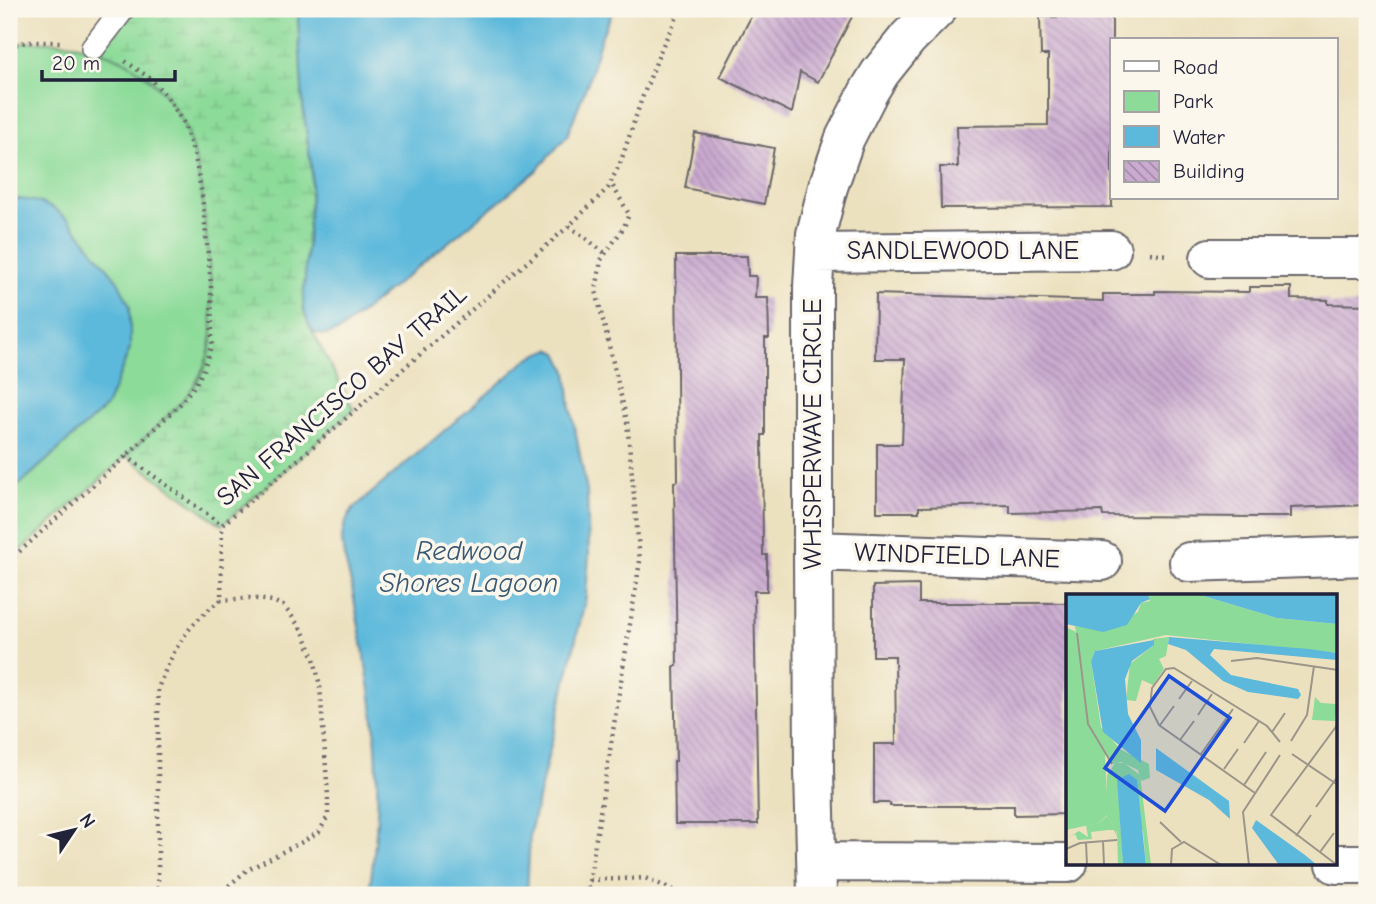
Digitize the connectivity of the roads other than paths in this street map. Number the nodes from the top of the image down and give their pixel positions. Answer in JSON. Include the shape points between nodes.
{"nodes":[{"id":1,"x":123,"y":9,"type":"edge"},
{"id":2,"x":937,"y":9,"type":"edge"},
{"id":3,"x":93,"y":48,"type":"road end"},
{"id":4,"x":1111,"y":250,"type":"road end"},
{"id":5,"x":815,"y":253,"type":"junction"},
{"id":6,"x":1210,"y":258,"type":"road end"},
{"id":7,"x":1367,"y":258,"type":"edge"},
{"id":8,"x":813,"y":551,"type":"junction"},
{"id":9,"x":1367,"y":556,"type":"edge"},
{"id":10,"x":1102,"y":561,"type":"dead end"},
{"id":11,"x":1189,"y":562,"type":"dead end"},
{"id":12,"x":1066,"y":863,"type":"edge"},
{"id":13,"x":1338,"y":864,"type":"edge"},
{"id":14,"x":1367,"y":864,"type":"edge"},
{"id":15,"x":817,"y":878,"type":"edge"}],
"edges":[{"from":1,"to":3,"type":"lane"},
{"from":2,"to":5,"type":"street","name":"WHISPERWAVE CIRCLE","via":[[880,73],[845,138],[828,187]]},
{"from":4,"to":5,"type":"street","name":"SANDLEWOOD LANE"},
{"from":5,"to":8,"type":"street","name":"WHISPERWAVE CIRCLE"},
{"from":6,"to":7,"type":"street"},
{"from":8,"to":10,"type":"street","name":"WINDFIELD LANE"},
{"from":8,"to":15,"type":"street","name":"WHISPERWAVE CIRCLE"},
{"from":9,"to":11,"type":"street"},
{"from":12,"to":15,"type":"street"},
{"from":13,"to":14,"type":"street"}]}
